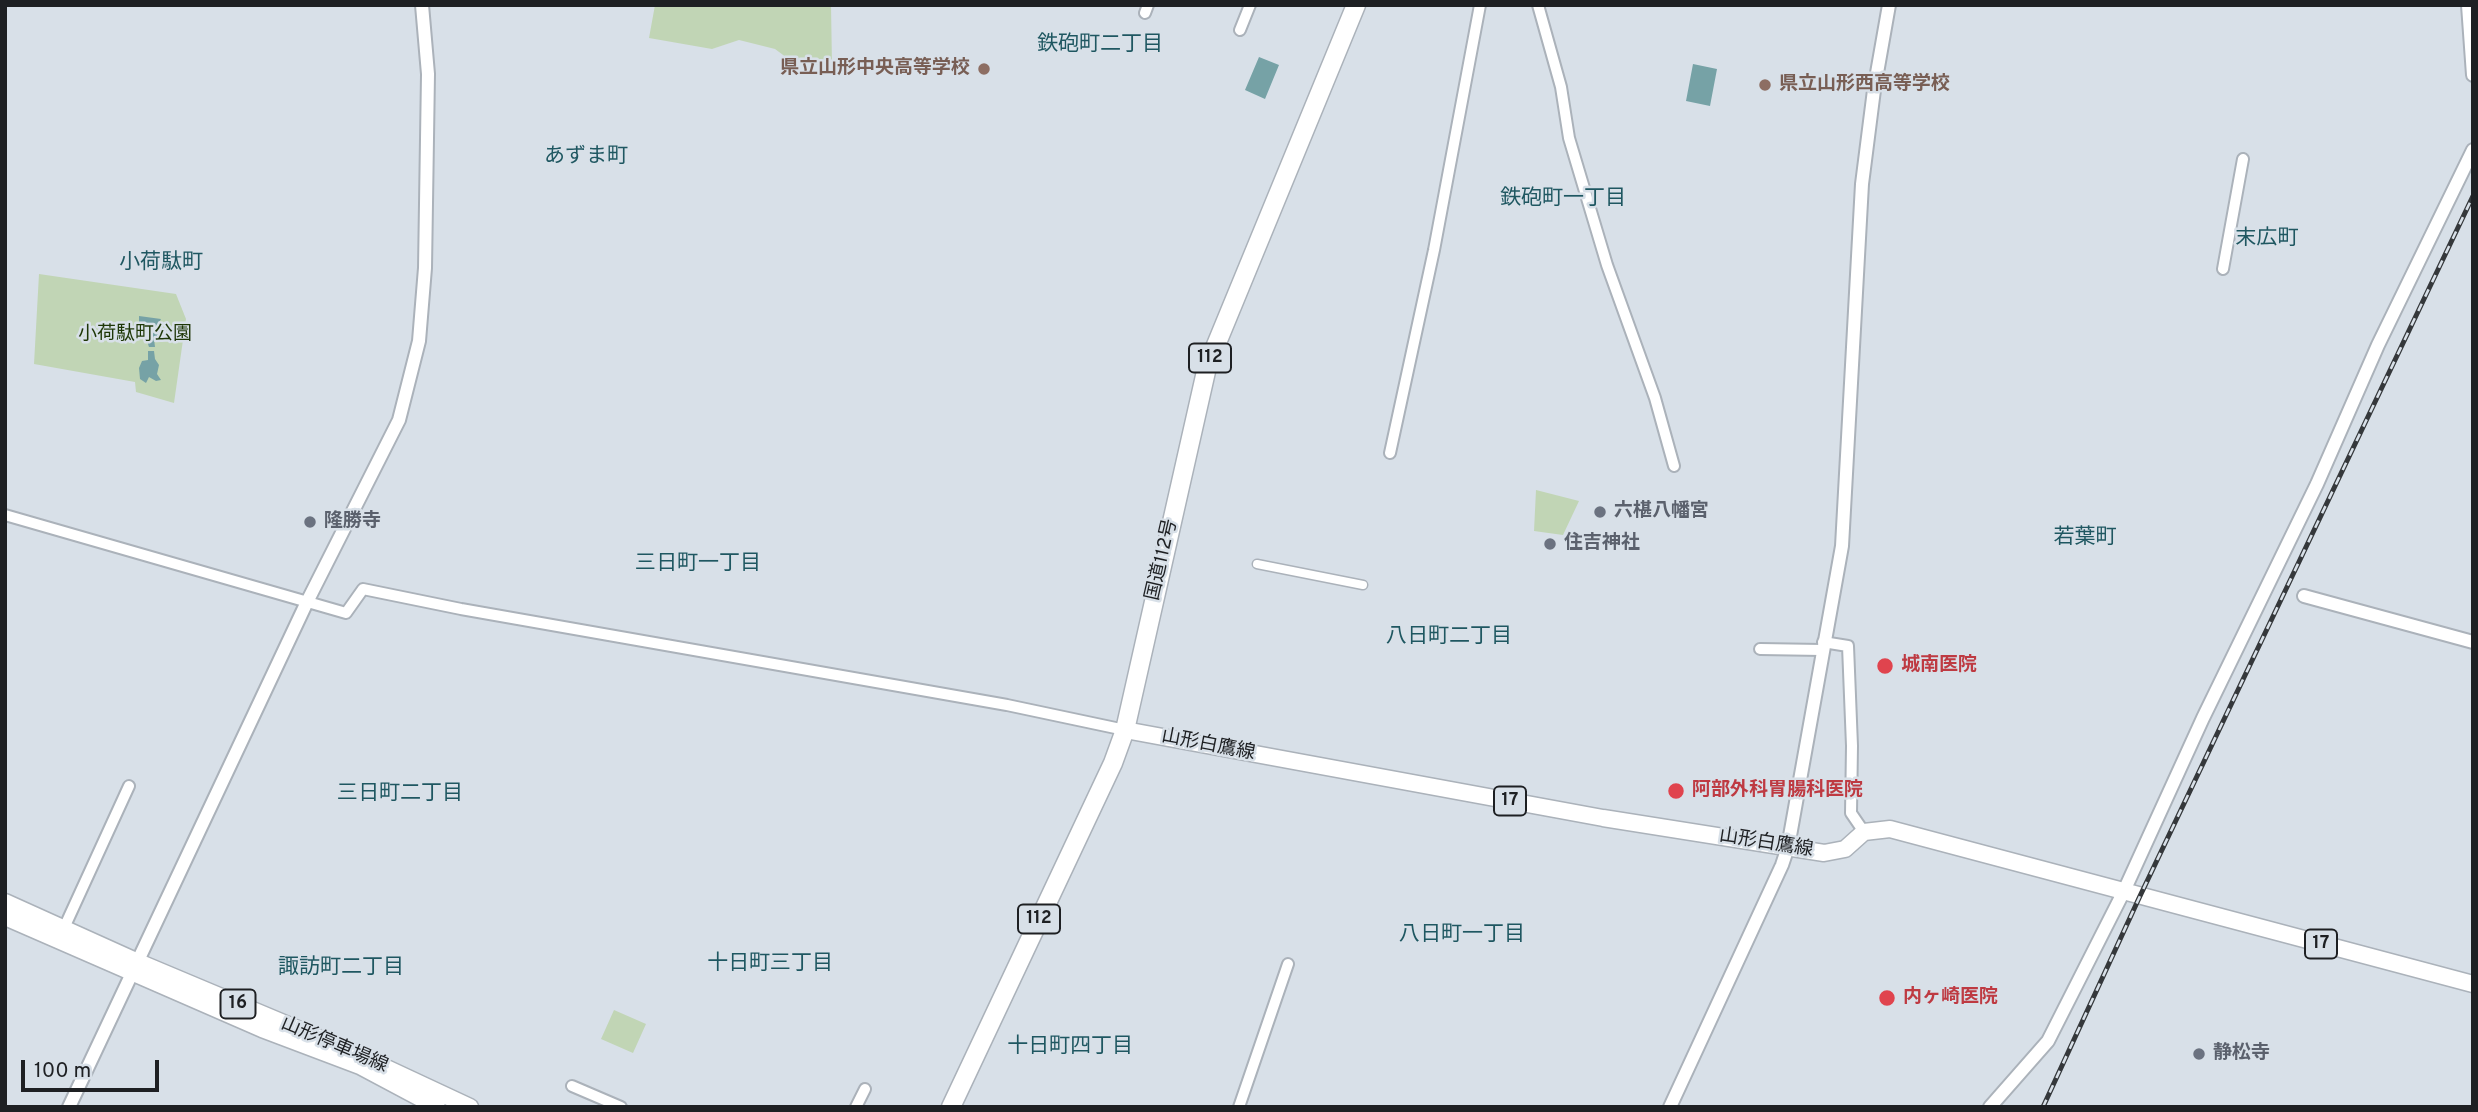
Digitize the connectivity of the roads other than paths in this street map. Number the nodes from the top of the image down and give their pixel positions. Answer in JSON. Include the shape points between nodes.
{"nodes":[{"id":1,"x":422,"y":5,"type":"edge"},
{"id":2,"x":1250,"y":5,"type":"edge"},
{"id":3,"x":1356,"y":5,"type":"edge"},
{"id":4,"x":1480,"y":5,"type":"edge"},
{"id":5,"x":1538,"y":5,"type":"edge"},
{"id":6,"x":1889,"y":5,"type":"edge"},
{"id":7,"x":2468,"y":5,"type":"edge"},
{"id":8,"x":1240,"y":30,"type":"dead end"},
{"id":9,"x":2473,"y":75,"type":"edge"},
{"id":10,"x":2473,"y":150,"type":"edge"},
{"id":11,"x":2243,"y":159,"type":"dead end"},
{"id":12,"x":2223,"y":269,"type":"dead end"},
{"id":13,"x":1390,"y":453,"type":"dead end"},
{"id":14,"x":1674,"y":466,"type":"dead end"},
{"id":15,"x":5,"y":515,"type":"edge"},
{"id":16,"x":1257,"y":564,"type":"dead end"},
{"id":17,"x":1363,"y":585,"type":"dead end"},
{"id":18,"x":2304,"y":596,"type":"dead end"},
{"id":19,"x":306,"y":604,"type":"junction"},
{"id":20,"x":2473,"y":642,"type":"edge"},
{"id":21,"x":1823,"y":646,"type":"junction"},
{"id":22,"x":1760,"y":649,"type":"dead end"},
{"id":23,"x":1125,"y":730,"type":"junction"},
{"id":24,"x":129,"y":786,"type":"dead end"},
{"id":25,"x":1864,"y":832,"type":"junction"},
{"id":26,"x":1788,"y":847,"type":"junction"},
{"id":27,"x":2124,"y":891,"type":"junction"},
{"id":28,"x":5,"y":902,"type":"edge"},
{"id":29,"x":5,"y":917,"type":"edge"},
{"id":30,"x":64,"y":928,"type":"junction"},
{"id":31,"x":1288,"y":964,"type":"dead end"},
{"id":32,"x":136,"y":968,"type":"junction"},
{"id":33,"x":2473,"y":984,"type":"edge"},
{"id":34,"x":572,"y":1086,"type":"dead end"},
{"id":35,"x":865,"y":1089,"type":"dead end"},
{"id":36,"x":69,"y":1107,"type":"edge"},
{"id":37,"x":437,"y":1107,"type":"edge"},
{"id":38,"x":470,"y":1107,"type":"edge"},
{"id":39,"x":621,"y":1107,"type":"edge"},
{"id":40,"x":856,"y":1107,"type":"edge"},
{"id":41,"x":951,"y":1107,"type":"edge"},
{"id":42,"x":1239,"y":1107,"type":"edge"},
{"id":43,"x":1670,"y":1107,"type":"edge"},
{"id":44,"x":1990,"y":1107,"type":"edge"}],
"edges":[{"from":1,"to":19,"type":"street","via":[[428,74],[425,268],[419,341],[399,420]]},
{"from":2,"to":8,"type":"street"},
{"from":3,"to":23,"type":"highway","name":"国道112号","number":"112","via":[[1207,366]]},
{"from":4,"to":13,"type":"street"},
{"from":5,"to":14,"type":"street","via":[[1561,87],[1569,138]]},
{"from":6,"to":21,"type":"street","via":[[1862,184],[1842,546]]},
{"from":7,"to":9,"type":"street"},
{"from":10,"to":27,"type":"street"},
{"from":11,"to":12,"type":"street"},
{"from":15,"to":19,"type":"street"},
{"from":16,"to":17,"type":"street"},
{"from":18,"to":20,"type":"street"},
{"from":19,"to":23,"type":"street","via":[[346,613],[363,589]]},
{"from":19,"to":32,"type":"street"},
{"from":21,"to":22,"type":"street"},
{"from":21,"to":25,"type":"street","via":[[1849,646],[1852,813]]},
{"from":21,"to":26,"type":"street"},
{"from":23,"to":26,"type":"main road","name":"山形白鷹線","number":"17","via":[[1603,818]]},
{"from":23,"to":41,"type":"highway","name":"国道112号","number":"112"},
{"from":24,"to":30,"type":"street"},
{"from":25,"to":26,"type":"main road","name":"山形白鷹線","number":"17","via":[[1838,852]]},
{"from":25,"to":27,"type":"main road","number":"17","via":[[1890,829],[1915,834]]},
{"from":26,"to":43,"type":"street"},
{"from":27,"to":33,"type":"main road","number":"17"},
{"from":27,"to":44,"type":"street","via":[[2048,1041]]},
{"from":28,"to":30,"type":"main road","name":"山形停車場線","number":"16"},
{"from":29,"to":32,"type":"main road","name":"山形停車場線","number":"16"},
{"from":30,"to":32,"type":"main road","name":"山形停車場線","number":"16"},
{"from":31,"to":42,"type":"street"},
{"from":32,"to":36,"type":"street"},
{"from":32,"to":37,"type":"main road","name":"山形停車場線","number":"16","via":[[262,1029],[360,1066]]},
{"from":32,"to":38,"type":"main road","name":"山形停車場線","number":"16","via":[[350,1051]]},
{"from":34,"to":39,"type":"street"},
{"from":35,"to":40,"type":"street"}]}
